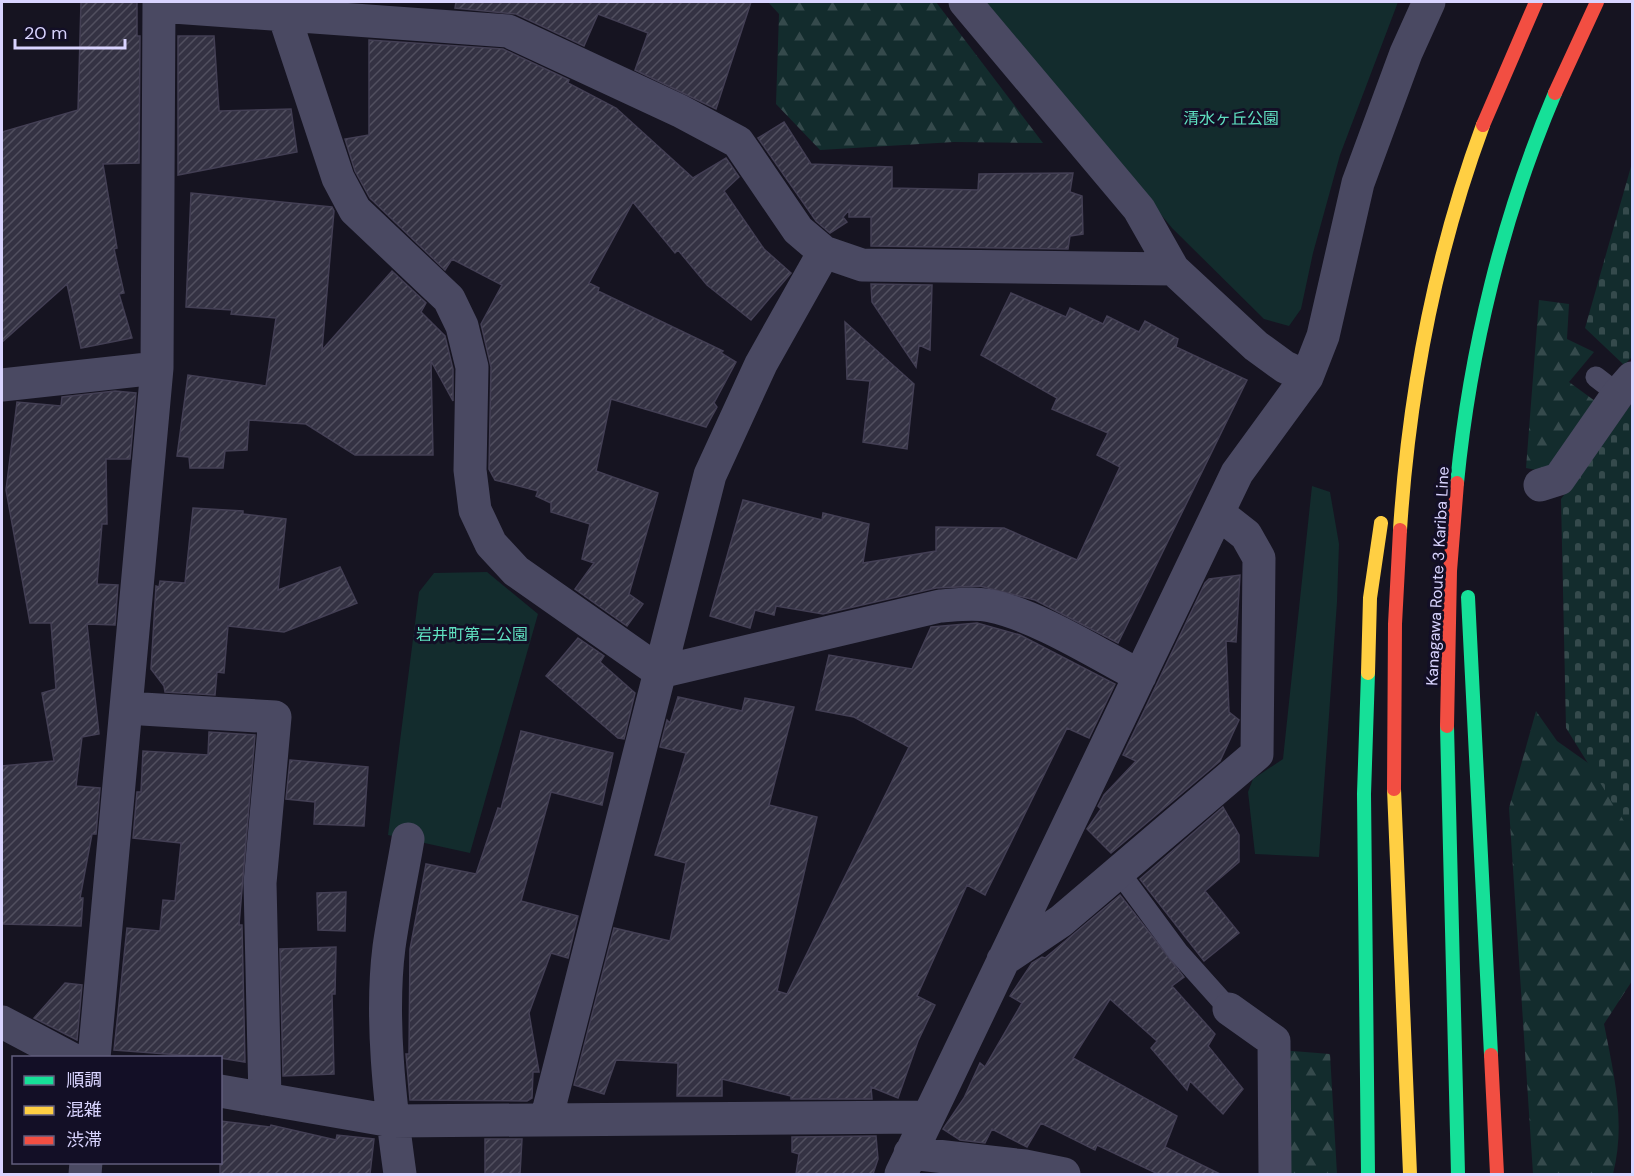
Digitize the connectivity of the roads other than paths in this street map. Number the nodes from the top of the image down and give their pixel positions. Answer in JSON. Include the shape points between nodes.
{"nodes":[{"id":1,"x":965,"y":2,"type":"edge"},
{"id":2,"x":1428,"y":2,"type":"edge"},
{"id":3,"x":1536,"y":2,"type":"edge"},
{"id":4,"x":1597,"y":2,"type":"edge"},
{"id":5,"x":159,"y":4,"type":"edge"},
{"id":6,"x":284,"y":15,"type":"junction"},
{"id":7,"x":824,"y":252,"type":"junction"},
{"id":8,"x":1173,"y":269,"type":"junction"},
{"id":9,"x":157,"y":368,"type":"junction"},
{"id":10,"x":1307,"y":377,"type":"junction"},
{"id":11,"x":1616,"y":383,"type":"edge"},
{"id":12,"x":2,"y":385,"type":"edge"},
{"id":13,"x":1410,"y":410,"type":"junction"},
{"id":14,"x":1391,"y":476,"type":"dead end"},
{"id":15,"x":1457,"y":484,"type":"junction"},
{"id":16,"x":1540,"y":485,"type":"dead end"},
{"id":17,"x":1383,"y":509,"type":"dead end"},
{"id":18,"x":1218,"y":513,"type":"junction"},
{"id":19,"x":660,"y":672,"type":"junction"},
{"id":20,"x":1140,"y":676,"type":"junction"},
{"id":21,"x":126,"y":708,"type":"junction"},
{"id":22,"x":408,"y":839,"type":"dead end"},
{"id":23,"x":1119,"y":872,"type":"junction"},
{"id":24,"x":1002,"y":961,"type":"junction"},
{"id":25,"x":1229,"y":1010,"type":"joint"},
{"id":26,"x":2,"y":1022,"type":"edge"},
{"id":27,"x":66,"y":1056,"type":"edge"},
{"id":28,"x":93,"y":1056,"type":"edge"},
{"id":29,"x":222,"y":1091,"type":"edge"},
{"id":30,"x":265,"y":1099,"type":"junction"},
{"id":31,"x":926,"y":1117,"type":"junction"},
{"id":32,"x":546,"y":1120,"type":"junction"},
{"id":33,"x":392,"y":1121,"type":"junction"},
{"id":34,"x":906,"y":1164,"type":"edge"},
{"id":35,"x":400,"y":1174,"type":"edge"},
{"id":36,"x":1064,"y":1174,"type":"edge"},
{"id":37,"x":1275,"y":1174,"type":"edge"},
{"id":38,"x":1368,"y":1174,"type":"edge"},
{"id":39,"x":1410,"y":1174,"type":"edge"},
{"id":40,"x":1458,"y":1174,"type":"edge"},
{"id":41,"x":1497,"y":1174,"type":"edge"}],
"edges":[{"from":1,"to":8,"type":"street","via":[[1139,209]]},
{"from":2,"to":10,"type":"street","via":[[1358,183],[1323,336]]},
{"from":3,"to":13,"type":"highway","via":[[1472,152],[1445,239]]},
{"from":4,"to":15,"type":"highway","name":"Kanagawa Route 3 Kariba Line","via":[[1546,116],[1511,217],[1479,345]]},
{"from":5,"to":6,"type":"street"},
{"from":5,"to":9,"type":"street"},
{"from":6,"to":7,"type":"street","via":[[508,31],[738,142],[798,230]]},
{"from":6,"to":19,"type":"street","via":[[338,178],[355,210],[448,299],[462,326],[472,367],[470,470],[475,510],[491,544],[516,571]]},
{"from":7,"to":8,"type":"street","via":[[862,265]]},
{"from":7,"to":19,"type":"street","via":[[761,364],[710,475]]},
{"from":8,"to":10,"type":"street","via":[[1256,346]]},
{"from":9,"to":12,"type":"street"},
{"from":9,"to":21,"type":"street"},
{"from":10,"to":18,"type":"street","via":[[1237,473]]},
{"from":11,"to":16,"type":"street","via":[[1559,479]]},
{"from":13,"to":14,"type":"highway"},
{"from":13,"to":39,"type":"highway","via":[[1393,679],[1395,852]]},
{"from":15,"to":40,"type":"highway","name":"Kanagawa Route 3 Kariba Line","via":[[1447,676]]},
{"from":15,"to":41,"type":"highway","via":[[1466,572]]},
{"from":17,"to":38,"type":"highway","via":[[1370,598],[1365,759]]},
{"from":18,"to":20,"type":"street"},
{"from":18,"to":23,"type":"street","via":[[1246,535],[1259,558],[1257,754]]},
{"from":19,"to":20,"type":"street","via":[[940,606],[965,604],[991,605],[1023,616]]},
{"from":19,"to":32,"type":"street"},
{"from":20,"to":24,"type":"street"},
{"from":21,"to":28,"type":"street"},
{"from":21,"to":30,"type":"street","via":[[275,717],[260,883]]},
{"from":22,"to":33,"type":"street","via":[[389,949],[387,1036]]},
{"from":23,"to":24,"type":"street","via":[[1061,921]]},
{"from":23,"to":25,"type":"lane","via":[[1178,952]]},
{"from":24,"to":31,"type":"street"},
{"from":25,"to":37,"type":"street","via":[[1274,1041]]},
{"from":26,"to":27,"type":"street"},
{"from":29,"to":30,"type":"street"},
{"from":30,"to":33,"type":"street"},
{"from":31,"to":32,"type":"street"},
{"from":31,"to":34,"type":"street"},
{"from":32,"to":33,"type":"street"},
{"from":33,"to":35,"type":"street"},
{"from":34,"to":36,"type":"street","via":[[1025,1166]]}]}
